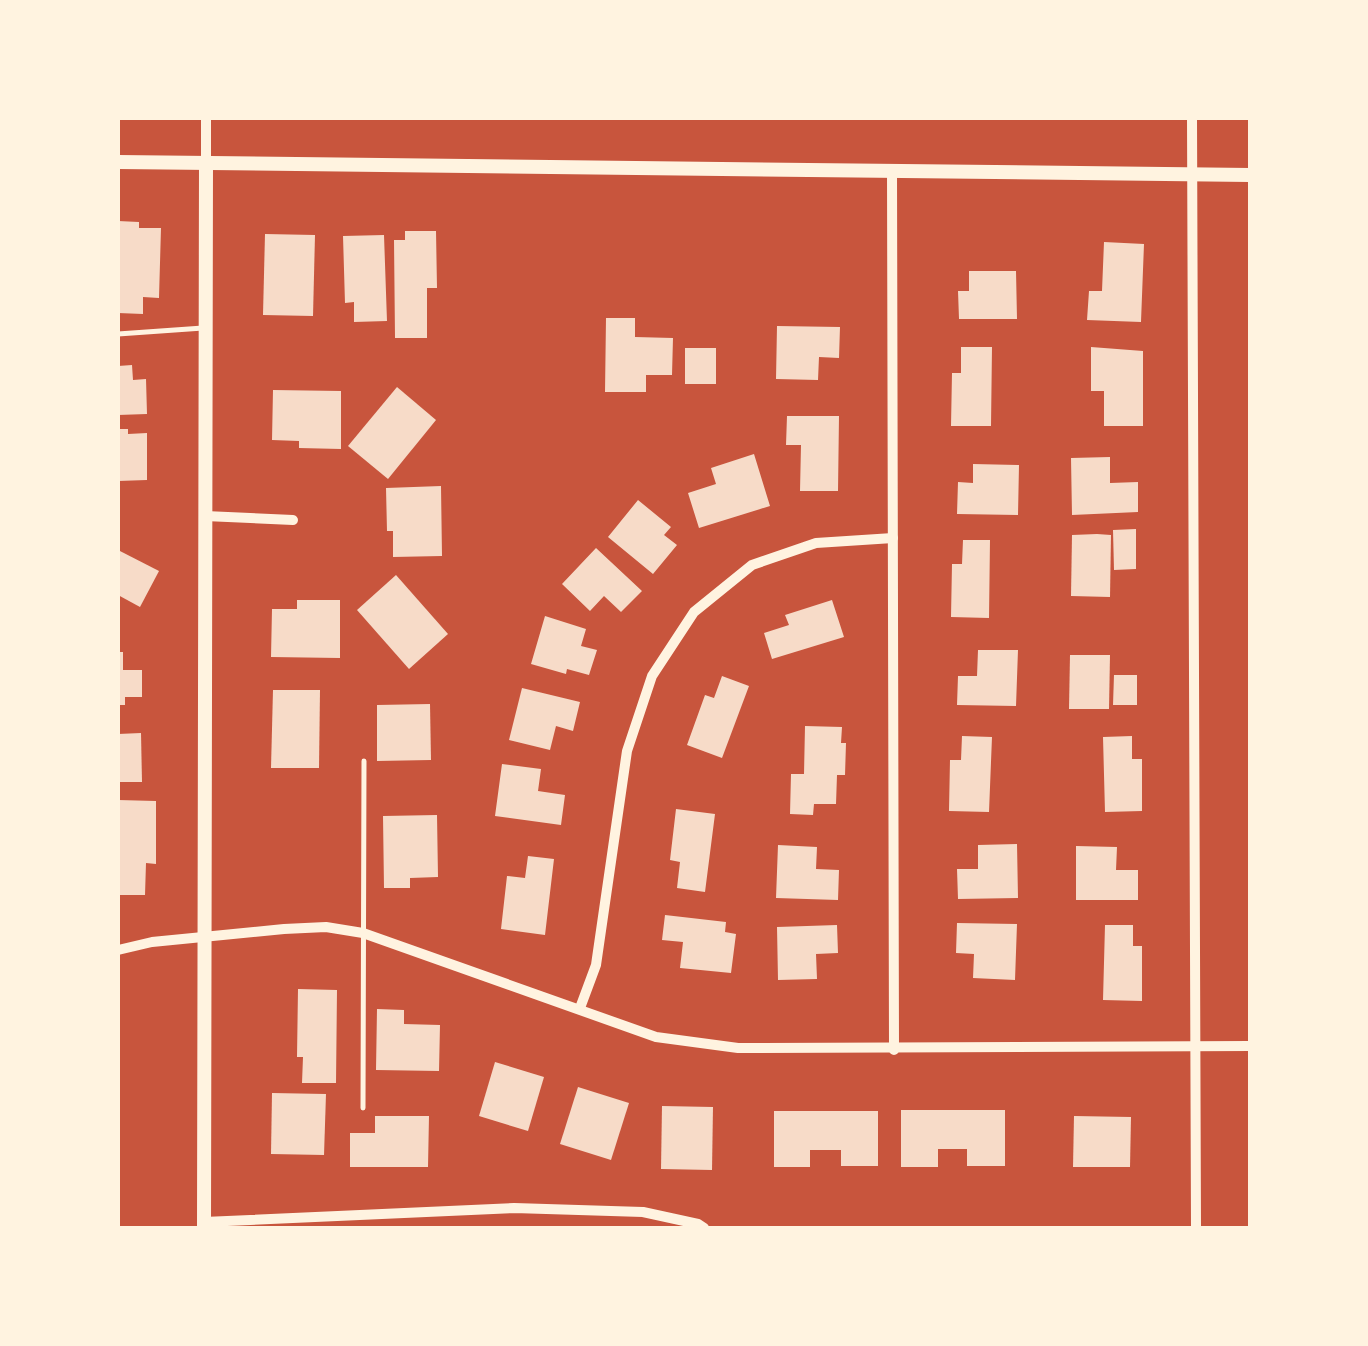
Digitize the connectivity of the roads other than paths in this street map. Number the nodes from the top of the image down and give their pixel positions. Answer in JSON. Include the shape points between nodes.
{"nodes":[{"id":1,"x":206,"y":118,"type":"edge"},
{"id":2,"x":1192,"y":118,"type":"edge"},
{"id":3,"x":118,"y":162,"type":"edge"},
{"id":4,"x":206,"y":164,"type":"junction"},
{"id":5,"x":892,"y":170,"type":"junction"},
{"id":6,"x":1194,"y":173,"type":"junction"},
{"id":7,"x":1250,"y":174,"type":"edge"},
{"id":8,"x":206,"y":328,"type":"junction"},
{"id":9,"x":118,"y":334,"type":"edge"},
{"id":10,"x":206,"y":516,"type":"junction"},
{"id":11,"x":292,"y":520,"type":"dead end"},
{"id":12,"x":894,"y":538,"type":"junction"},
{"id":13,"x":364,"y":760,"type":"dead end"},
{"id":14,"x":364,"y":934,"type":"junction"},
{"id":15,"x":204,"y":938,"type":"junction"},
{"id":16,"x":118,"y":950,"type":"edge"},
{"id":17,"x":580,"y":1008,"type":"junction"},
{"id":18,"x":1250,"y":1046,"type":"edge"},
{"id":19,"x":1196,"y":1047,"type":"junction"},
{"id":20,"x":894,"y":1050,"type":"junction"},
{"id":21,"x":363,"y":1108,"type":"dead end"},
{"id":22,"x":204,"y":1226,"type":"edge"},
{"id":23,"x":704,"y":1228,"type":"edge"},
{"id":24,"x":1196,"y":1228,"type":"edge"}],
"edges":[{"from":1,"to":4,"type":"street"},
{"from":2,"to":6,"type":"street"},
{"from":3,"to":4,"type":"street"},
{"from":4,"to":5,"type":"street"},
{"from":4,"to":8,"type":"street"},
{"from":5,"to":6,"type":"street"},
{"from":5,"to":12,"type":"street"},
{"from":6,"to":7,"type":"street"},
{"from":6,"to":19,"type":"street"},
{"from":8,"to":9,"type":"lane"},
{"from":8,"to":10,"type":"street"},
{"from":10,"to":11,"type":"street"},
{"from":10,"to":15,"type":"street"},
{"from":12,"to":17,"type":"street","via":[[816,542],[752,565],[694,612],[652,676],[627,752],[596,965]]},
{"from":12,"to":20,"type":"street"},
{"from":13,"to":14,"type":"lane"},
{"from":14,"to":15,"type":"street","via":[[326,927]]},
{"from":14,"to":17,"type":"street"},
{"from":14,"to":21,"type":"lane"},
{"from":15,"to":16,"type":"street"},
{"from":15,"to":22,"type":"street"},
{"from":17,"to":20,"type":"street","via":[[656,1037],[697,1043]]},
{"from":18,"to":19,"type":"street"},
{"from":19,"to":20,"type":"street"},
{"from":19,"to":24,"type":"street"},
{"from":22,"to":23,"type":"street","via":[[514,1208],[643,1212]]}]}
